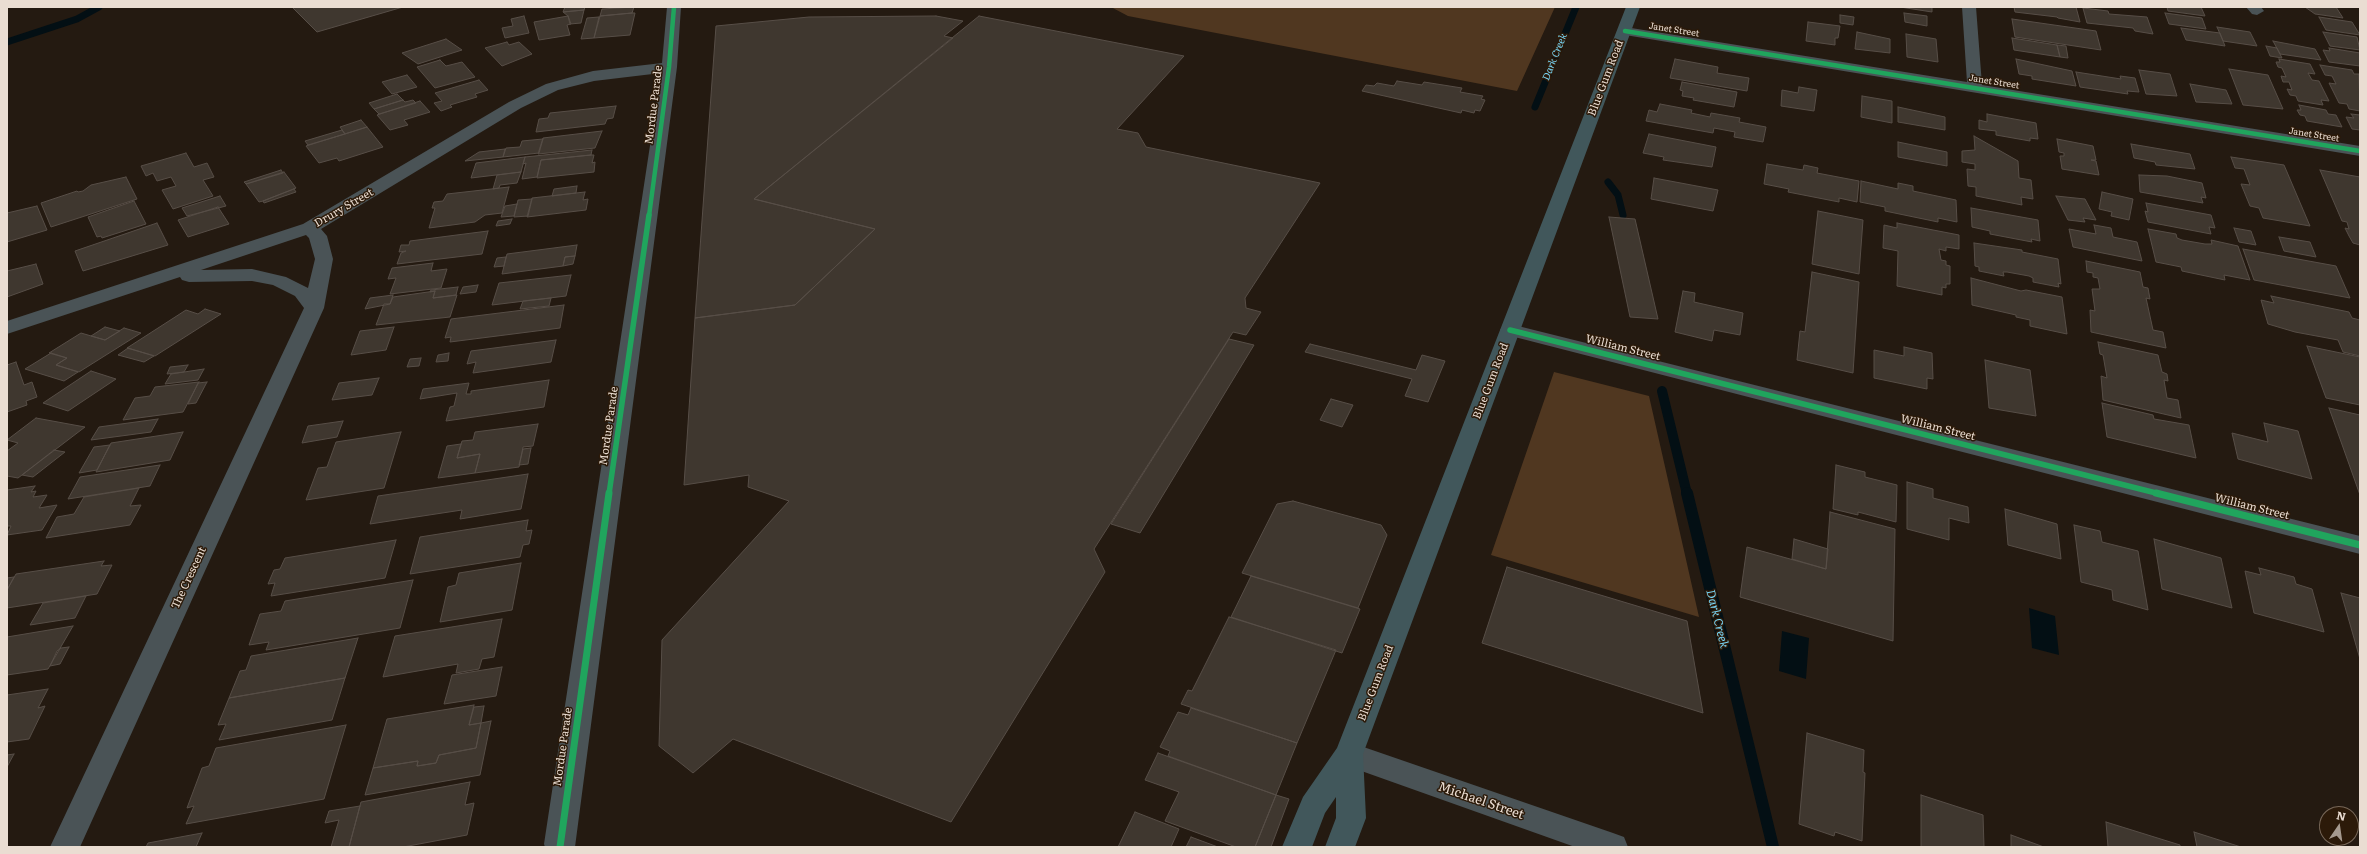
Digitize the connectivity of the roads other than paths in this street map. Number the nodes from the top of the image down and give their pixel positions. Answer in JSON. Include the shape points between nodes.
{"nodes":[{"id":1,"x":674,"y":7,"type":"edge"},
{"id":2,"x":1633,"y":7,"type":"edge"},
{"id":3,"x":1969,"y":7,"type":"edge"},
{"id":4,"x":1625,"y":31,"type":"junction"},
{"id":5,"x":669,"y":67,"type":"junction"},
{"id":6,"x":1975,"y":89,"type":"junction"},
{"id":7,"x":2360,"y":151,"type":"edge"},
{"id":8,"x":309,"y":228,"type":"junction"},
{"id":9,"x":156,"y":278,"type":"junction"},
{"id":10,"x":314,"y":308,"type":"junction"},
{"id":11,"x":7,"y":328,"type":"edge"},
{"id":12,"x":1510,"y":330,"type":"junction"},
{"id":13,"x":2360,"y":545,"type":"edge"},
{"id":14,"x":1349,"y":754,"type":"junction"},
{"id":15,"x":65,"y":847,"type":"edge"},
{"id":16,"x":560,"y":847,"type":"edge"},
{"id":17,"x":1297,"y":847,"type":"edge"},
{"id":18,"x":1340,"y":847,"type":"edge"},
{"id":19,"x":1613,"y":847,"type":"edge"}],
"edges":[{"from":1,"to":5,"type":"street","name":"Mordue Parade"},
{"from":2,"to":4,"type":"main road","name":"Blue Gum Road"},
{"from":3,"to":6,"type":"street"},
{"from":4,"to":6,"type":"street","name":"Janet Street"},
{"from":4,"to":12,"type":"main road","name":"Blue Gum Road"},
{"from":5,"to":8,"type":"street","name":"Drury Street","via":[[593,76],[552,87],[515,105]]},
{"from":5,"to":16,"type":"street","name":"Mordue Parade"},
{"from":6,"to":7,"type":"street","name":"Janet Street"},
{"from":8,"to":9,"type":"street","name":"Drury Street"},
{"from":8,"to":10,"type":"street","name":"The Crescent","via":[[318,236],[324,259]]},
{"from":9,"to":10,"type":"street","via":[[219,274],[252,275],[279,281],[302,292]]},
{"from":9,"to":11,"type":"street","name":"Drury Street"},
{"from":10,"to":15,"type":"street","name":"The Crescent"},
{"from":12,"to":13,"type":"street","name":"William Street"},
{"from":12,"to":14,"type":"main road","name":"Blue Gum Road"},
{"from":14,"to":17,"type":"main road","name":"Blue Gum Road","via":[[1313,806]]},
{"from":14,"to":18,"type":"main road","name":"Blue Gum Road","via":[[1351,818]]},
{"from":14,"to":19,"type":"street","name":"Michael Street"}]}
